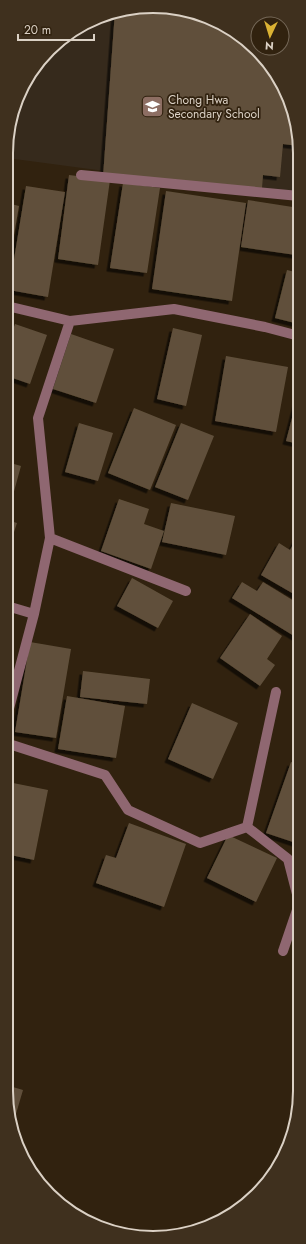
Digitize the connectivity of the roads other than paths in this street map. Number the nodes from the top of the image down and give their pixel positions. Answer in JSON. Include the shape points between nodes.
{"nodes":[{"id":1,"x":81,"y":174,"type":"dead end"},
{"id":2,"x":293,"y":195,"type":"edge"},
{"id":3,"x":13,"y":307,"type":"edge"},
{"id":4,"x":70,"y":321,"type":"junction"},
{"id":5,"x":293,"y":334,"type":"edge"},
{"id":6,"x":50,"y":538,"type":"junction"},
{"id":7,"x":186,"y":592,"type":"dead end"},
{"id":8,"x":13,"y":608,"type":"edge"},
{"id":9,"x":34,"y":614,"type":"junction"},
{"id":10,"x":13,"y":690,"type":"edge"},
{"id":11,"x":276,"y":692,"type":"dead end"},
{"id":12,"x":13,"y":745,"type":"edge"},
{"id":13,"x":247,"y":827,"type":"junction"},
{"id":14,"x":293,"y":878,"type":"edge"},
{"id":15,"x":293,"y":921,"type":"edge"},
{"id":16,"x":283,"y":951,"type":"dead end"}],
"edges":[{"from":1,"to":2,"type":"street"},
{"from":3,"to":4,"type":"street"},
{"from":4,"to":5,"type":"street","via":[[174,309]]},
{"from":4,"to":6,"type":"street","via":[[38,418]]},
{"from":6,"to":7,"type":"street"},
{"from":6,"to":9,"type":"street"},
{"from":8,"to":9,"type":"street"},
{"from":9,"to":10,"type":"street"},
{"from":11,"to":13,"type":"street"},
{"from":12,"to":13,"type":"street","via":[[104,775],[128,810],[200,843]]},
{"from":13,"to":14,"type":"street","via":[[288,858]]},
{"from":15,"to":16,"type":"street"}]}
